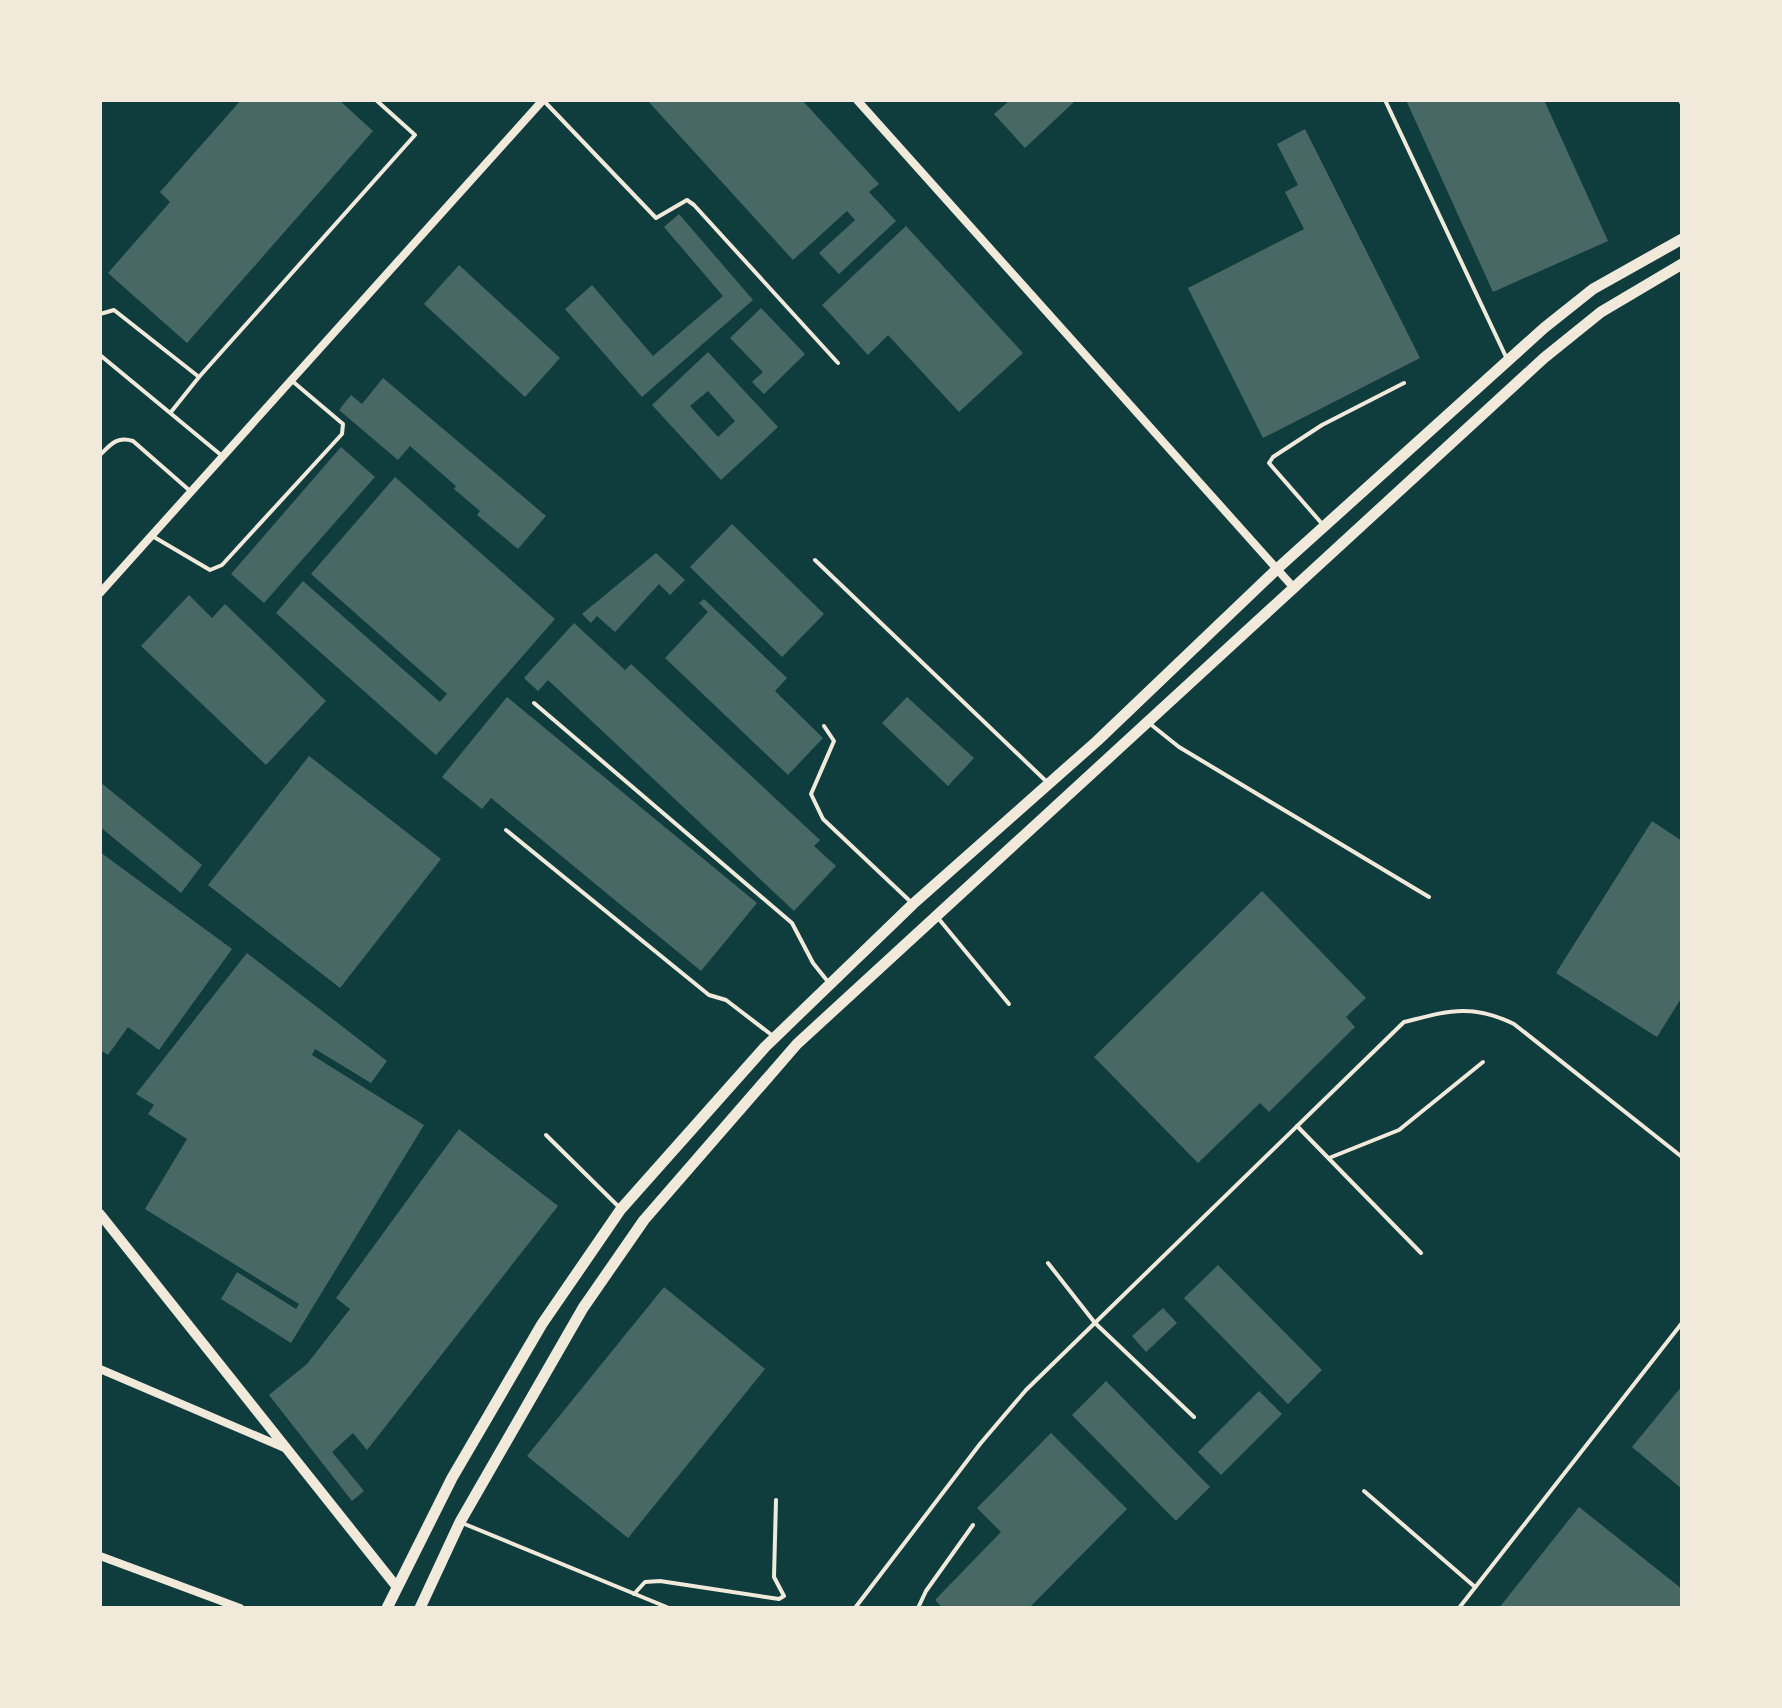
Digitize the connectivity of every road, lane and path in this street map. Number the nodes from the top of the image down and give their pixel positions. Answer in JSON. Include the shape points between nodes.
{"nodes":[{"id":1,"x":376,"y":100,"type":"edge"},
{"id":2,"x":543,"y":100,"type":"edge"},
{"id":3,"x":857,"y":100,"type":"edge"},
{"id":4,"x":1385,"y":100,"type":"edge"},
{"id":5,"x":1682,"y":239,"type":"edge"},
{"id":6,"x":1682,"y":264,"type":"edge"},
{"id":7,"x":100,"y":314,"type":"edge"},
{"id":8,"x":100,"y":355,"type":"edge"},
{"id":9,"x":1508,"y":362,"type":"junction"},
{"id":10,"x":838,"y":363,"type":"dead end"},
{"id":11,"x":199,"y":377,"type":"junction"},
{"id":12,"x":291,"y":380,"type":"junction"},
{"id":13,"x":1404,"y":383,"type":"dead end"},
{"id":14,"x":171,"y":412,"type":"junction"},
{"id":15,"x":100,"y":455,"type":"edge"},
{"id":16,"x":223,"y":457,"type":"junction"},
{"id":17,"x":191,"y":492,"type":"junction"},
{"id":18,"x":1326,"y":528,"type":"junction"},
{"id":19,"x":152,"y":535,"type":"junction"},
{"id":20,"x":815,"y":560,"type":"dead end"},
{"id":21,"x":1278,"y":568,"type":"junction"},
{"id":22,"x":1294,"y":588,"type":"junction"},
{"id":23,"x":100,"y":593,"type":"edge"},
{"id":24,"x":534,"y":703,"type":"dead end"},
{"id":25,"x":1149,"y":723,"type":"junction"},
{"id":26,"x":824,"y":726,"type":"dead end"},
{"id":27,"x":1049,"y":783,"type":"junction"},
{"id":28,"x":506,"y":830,"type":"dead end"},
{"id":29,"x":1429,"y":897,"type":"dead end"},
{"id":30,"x":913,"y":904,"type":"junction"},
{"id":31,"x":937,"y":917,"type":"junction"},
{"id":32,"x":829,"y":983,"type":"junction"},
{"id":33,"x":1009,"y":1004,"type":"dead end"},
{"id":34,"x":775,"y":1037,"type":"junction"},
{"id":35,"x":1483,"y":1062,"type":"dead end"},
{"id":36,"x":1297,"y":1126,"type":"junction"},
{"id":37,"x":546,"y":1135,"type":"dead end"},
{"id":38,"x":1682,"y":1157,"type":"edge"},
{"id":39,"x":1329,"y":1158,"type":"junction"},
{"id":40,"x":621,"y":1209,"type":"junction"},
{"id":41,"x":100,"y":1214,"type":"edge"},
{"id":42,"x":1421,"y":1253,"type":"dead end"},
{"id":43,"x":1048,"y":1263,"type":"dead end"},
{"id":44,"x":1095,"y":1323,"type":"junction"},
{"id":45,"x":1682,"y":1323,"type":"edge"},
{"id":46,"x":100,"y":1369,"type":"edge"},
{"id":47,"x":1194,"y":1417,"type":"dead end"},
{"id":48,"x":292,"y":1451,"type":"junction"},
{"id":49,"x":1364,"y":1491,"type":"dead end"},
{"id":50,"x":776,"y":1500,"type":"dead end"},
{"id":51,"x":460,"y":1522,"type":"junction"},
{"id":52,"x":973,"y":1525,"type":"dead end"},
{"id":53,"x":100,"y":1556,"type":"edge"},
{"id":54,"x":396,"y":1586,"type":"junction"},
{"id":55,"x":1475,"y":1587,"type":"junction"},
{"id":56,"x":634,"y":1594,"type":"junction"},
{"id":57,"x":240,"y":1608,"type":"edge"},
{"id":58,"x":387,"y":1608,"type":"edge"},
{"id":59,"x":420,"y":1608,"type":"edge"},
{"id":60,"x":669,"y":1608,"type":"edge"},
{"id":61,"x":855,"y":1608,"type":"edge"},
{"id":62,"x":918,"y":1608,"type":"edge"},
{"id":63,"x":1459,"y":1608,"type":"edge"}],
"edges":[{"from":1,"to":11,"type":"lane","via":[[415,135]]},
{"from":2,"to":10,"type":"lane","via":[[656,218],[687,200],[694,205]]},
{"from":2,"to":12,"type":"street"},
{"from":3,"to":21,"type":"street"},
{"from":4,"to":9,"type":"lane"},
{"from":5,"to":9,"type":"main road","via":[[1593,289]]},
{"from":6,"to":22,"type":"main road","via":[[1601,312],[1544,358]]},
{"from":7,"to":11,"type":"lane","via":[[114,310]]},
{"from":8,"to":14,"type":"lane"},
{"from":9,"to":18,"type":"main road"},
{"from":11,"to":14,"type":"lane"},
{"from":12,"to":16,"type":"street"},
{"from":12,"to":19,"type":"lane","via":[[345,429],[309,471],[222,565],[210,570]]},
{"from":13,"to":18,"type":"lane","via":[[1322,425],[1269,463]]},
{"from":14,"to":16,"type":"lane"},
{"from":15,"to":17,"type":"lane","via":[[113,441],[133,441]]},
{"from":16,"to":17,"type":"street"},
{"from":17,"to":19,"type":"street"},
{"from":18,"to":21,"type":"main road"},
{"from":19,"to":23,"type":"street"},
{"from":20,"to":27,"type":"lane"},
{"from":21,"to":22,"type":"street"},
{"from":21,"to":27,"type":"main road"},
{"from":22,"to":25,"type":"main road"},
{"from":24,"to":32,"type":"lane","via":[[792,923]]},
{"from":25,"to":29,"type":"lane","via":[[1179,747]]},
{"from":25,"to":31,"type":"main road"},
{"from":26,"to":30,"type":"lane","via":[[834,741],[811,794],[823,819]]},
{"from":27,"to":30,"type":"main road"},
{"from":28,"to":34,"type":"lane","via":[[709,995],[726,1000]]},
{"from":30,"to":32,"type":"main road"},
{"from":31,"to":33,"type":"lane"},
{"from":31,"to":51,"type":"main road","via":[[797,1044],[644,1220],[583,1308]]},
{"from":32,"to":34,"type":"main road"},
{"from":34,"to":40,"type":"main road"},
{"from":35,"to":39,"type":"lane","via":[[1399,1130]]},
{"from":36,"to":38,"type":"lane","via":[[1404,1022],[1460,1008],[1491,1012],[1514,1024]]},
{"from":36,"to":39,"type":"lane"},
{"from":36,"to":44,"type":"lane"},
{"from":37,"to":40,"type":"lane"},
{"from":39,"to":42,"type":"lane"},
{"from":40,"to":54,"type":"main road","via":[[542,1324]]},
{"from":41,"to":48,"type":"street"},
{"from":43,"to":44,"type":"lane"},
{"from":44,"to":47,"type":"lane"},
{"from":44,"to":61,"type":"lane","via":[[980,1444]]},
{"from":45,"to":55,"type":"lane"},
{"from":46,"to":48,"type":"street"},
{"from":48,"to":54,"type":"street"},
{"from":49,"to":55,"type":"lane"},
{"from":50,"to":56,"type":"lane","via":[[774,1577],[784,1596],[660,1581],[645,1582]]},
{"from":51,"to":56,"type":"lane"},
{"from":51,"to":59,"type":"main road"},
{"from":52,"to":62,"type":"lane"},
{"from":53,"to":57,"type":"street"},
{"from":54,"to":58,"type":"main road"},
{"from":55,"to":63,"type":"lane"},
{"from":56,"to":60,"type":"lane"}]}
